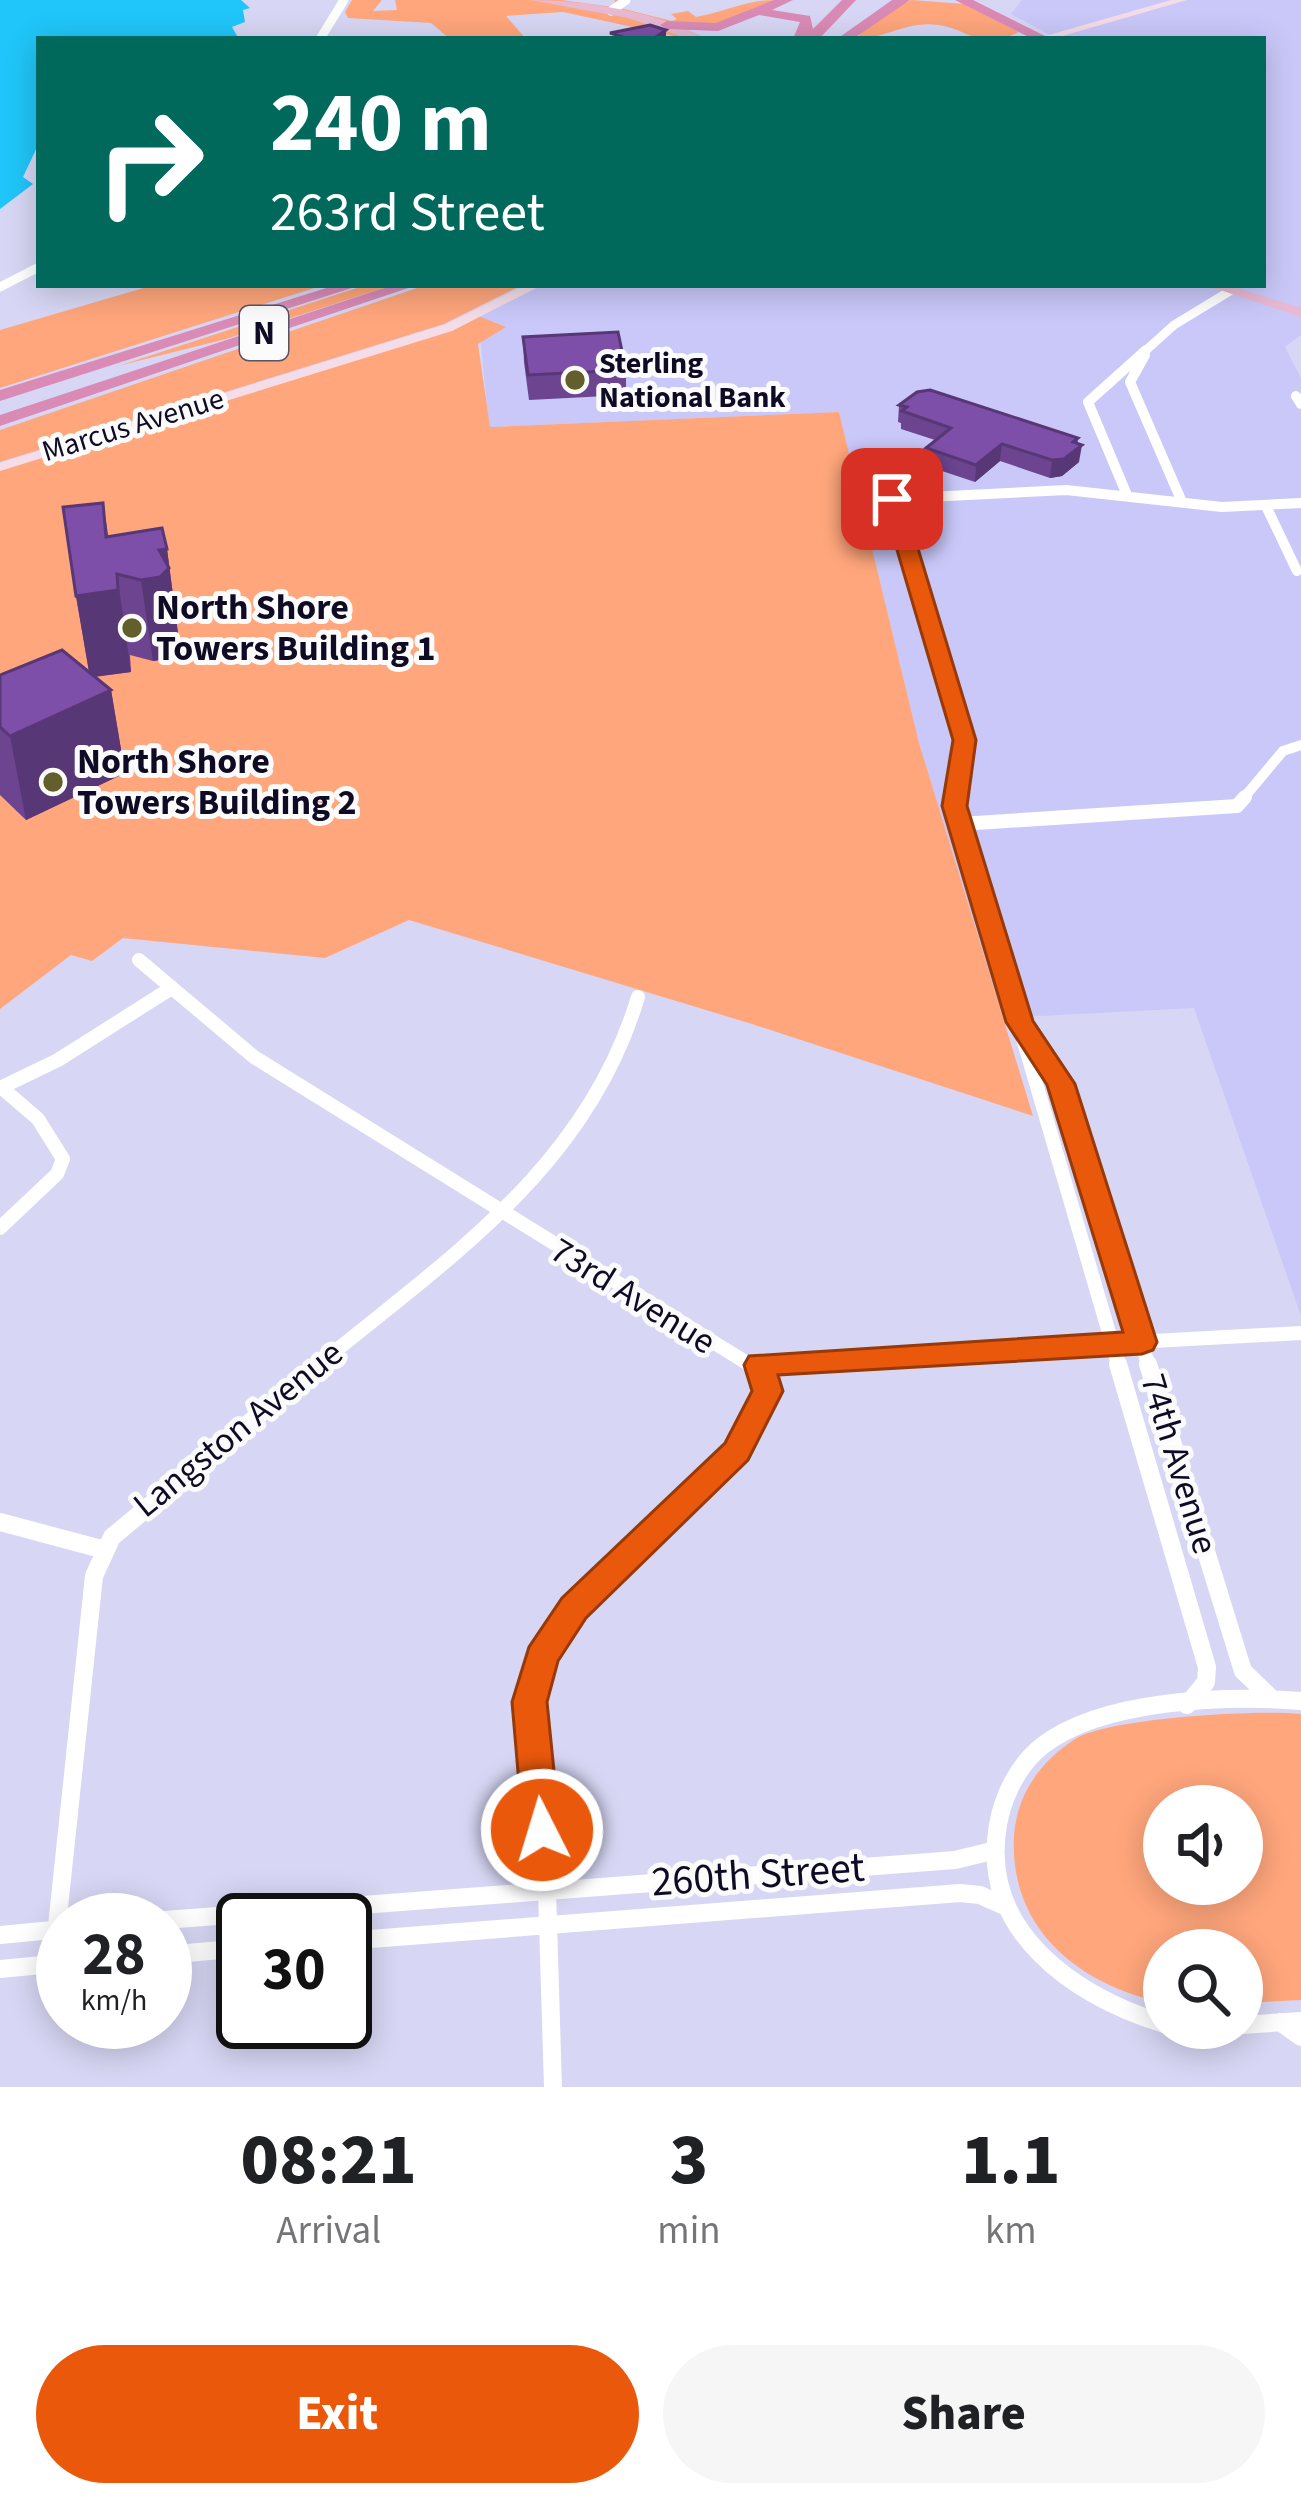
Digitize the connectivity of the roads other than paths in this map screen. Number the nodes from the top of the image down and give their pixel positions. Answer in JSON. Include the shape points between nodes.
{"nodes":[{"id":1,"x":344,"y":0,"type":"edge"},
{"id":2,"x":536,"y":0,"type":"edge"},
{"id":3,"x":626,"y":0,"type":"edge"},
{"id":4,"x":849,"y":0,"type":"edge"},
{"id":5,"x":874,"y":0,"type":"edge"},
{"id":6,"x":903,"y":0,"type":"edge"},
{"id":7,"x":962,"y":0,"type":"edge"},
{"id":8,"x":980,"y":0,"type":"edge"},
{"id":9,"x":1182,"y":0,"type":"edge"},
{"id":10,"x":612,"y":6,"type":"edge"},
{"id":11,"x":790,"y":6,"type":"edge"},
{"id":12,"x":1007,"y":21,"type":"junction"},
{"id":13,"x":667,"y":25,"type":"junction"},
{"id":14,"x":322,"y":36,"type":"edge"},
{"id":15,"x":694,"y":36,"type":"edge"},
{"id":16,"x":726,"y":36,"type":"edge"},
{"id":17,"x":801,"y":36,"type":"edge"},
{"id":18,"x":814,"y":36,"type":"edge"},
{"id":19,"x":844,"y":36,"type":"edge"},
{"id":20,"x":846,"y":36,"type":"edge"},
{"id":21,"x":1019,"y":36,"type":"edge"},
{"id":22,"x":1040,"y":36,"type":"edge"},
{"id":23,"x":1041,"y":36,"type":"edge"},
{"id":24,"x":1051,"y":36,"type":"edge"},
{"id":25,"x":36,"y":269,"type":"edge"},
{"id":26,"x":0,"y":287,"type":"edge"},
{"id":27,"x":343,"y":288,"type":"edge"},
{"id":28,"x":400,"y":288,"type":"edge"},
{"id":29,"x":530,"y":288,"type":"edge"},
{"id":30,"x":1221,"y":288,"type":"edge"},
{"id":31,"x":1230,"y":291,"type":"junction"},
{"id":32,"x":1301,"y":313,"type":"edge"},
{"id":33,"x":1150,"y":345,"type":"junction"},
{"id":34,"x":0,"y":396,"type":"edge"},
{"id":35,"x":0,"y":421,"type":"edge"},
{"id":36,"x":0,"y":466,"type":"edge"},
{"id":37,"x":1127,"y":495,"type":"junction"},
{"id":38,"x":892,"y":499,"type":"junction"},
{"id":39,"x":869,"y":500,"type":"dead end"},
{"id":40,"x":1182,"y":502,"type":"junction"},
{"id":41,"x":1301,"y":503,"type":"edge"},
{"id":42,"x":1266,"y":506,"type":"junction"},
{"id":43,"x":1298,"y":571,"type":"dead end"},
{"id":44,"x":1301,"y":746,"type":"edge"},
{"id":45,"x":960,"y":824,"type":"junction"},
{"id":46,"x":139,"y":960,"type":"dead end"},
{"id":47,"x":170,"y":989,"type":"junction"},
{"id":48,"x":638,"y":998,"type":"dead end"},
{"id":49,"x":1020,"y":1022,"type":"junction"},
{"id":50,"x":1,"y":1088,"type":"edge"},
{"id":51,"x":502,"y":1213,"type":"junction"},
{"id":52,"x":0,"y":1228,"type":"edge"},
{"id":53,"x":1301,"y":1334,"type":"edge"},
{"id":54,"x":1142,"y":1342,"type":"junction"},
{"id":55,"x":1112,"y":1343,"type":"junction"},
{"id":56,"x":760,"y":1365,"type":"junction"},
{"id":57,"x":0,"y":1522,"type":"edge"},
{"id":58,"x":104,"y":1550,"type":"junction"},
{"id":59,"x":1271,"y":1698,"type":"junction"},
{"id":60,"x":1301,"y":1701,"type":"edge"},
{"id":61,"x":1187,"y":1706,"type":"junction"},
{"id":62,"x":992,"y":1852,"type":"junction"},
{"id":63,"x":547,"y":1890,"type":"junction"},
{"id":64,"x":64,"y":1893,"type":"edge"},
{"id":65,"x":1007,"y":1907,"type":"junction"},
{"id":66,"x":192,"y":1918,"type":"edge"},
{"id":67,"x":548,"y":1928,"type":"junction"},
{"id":68,"x":36,"y":1931,"type":"edge"},
{"id":69,"x":0,"y":1935,"type":"edge"},
{"id":70,"x":372,"y":1939,"type":"edge"},
{"id":71,"x":36,"y":1966,"type":"edge"},
{"id":72,"x":0,"y":1969,"type":"edge"},
{"id":73,"x":1143,"y":2018,"type":"edge"},
{"id":74,"x":1291,"y":2022,"type":"edge"},
{"id":75,"x":1301,"y":2037,"type":"edge"},
{"id":76,"x":553,"y":2087,"type":"edge"}],
"edges":[{"from":1,"to":14,"type":"street"},
{"from":2,"to":10,"type":"main road"},
{"from":3,"to":10,"type":"street"},
{"from":4,"to":18,"type":"highway"},
{"from":5,"to":19,"type":"highway"},
{"from":6,"to":20,"type":"highway"},
{"from":7,"to":12,"type":"highway"},
{"from":8,"to":23,"type":"highway"},
{"from":9,"to":24,"type":"main road"},
{"from":10,"to":13,"type":"main road"},
{"from":11,"to":13,"type":"highway","via":[[762,8],[722,27]]},
{"from":11,"to":16,"type":"highway"},
{"from":11,"to":17,"type":"highway","via":[[808,22]]},
{"from":12,"to":21,"type":"highway"},
{"from":12,"to":22,"type":"highway"},
{"from":13,"to":15,"type":"main road"},
{"from":25,"to":26,"type":"street"},
{"from":27,"to":34,"type":"highway","number":"N"},
{"from":28,"to":35,"type":"highway","number":"N"},
{"from":29,"to":36,"type":"main road","name":"Marcus Avenue","via":[[437,332]]},
{"from":30,"to":31,"type":"main road"},
{"from":31,"to":32,"type":"main road"},
{"from":31,"to":33,"type":"street"},
{"from":33,"to":37,"type":"street","via":[[1088,402]]},
{"from":33,"to":40,"type":"street","via":[[1130,382]]},
{"from":37,"to":38,"type":"street","via":[[1066,490]]},
{"from":37,"to":40,"type":"street"},
{"from":38,"to":39,"type":"street"},
{"from":38,"to":45,"type":"street","name":"74th Avenue","via":[[964,740]]},
{"from":40,"to":42,"type":"street"},
{"from":41,"to":42,"type":"street"},
{"from":42,"to":43,"type":"street"},
{"from":44,"to":45,"type":"street","via":[[1283,751],[1237,806]]},
{"from":45,"to":49,"type":"street","name":"74th Avenue"},
{"from":46,"to":47,"type":"street","name":"73rd Avenue"},
{"from":47,"to":50,"type":"street"},
{"from":47,"to":51,"type":"street","name":"73rd Avenue","via":[[254,1058]]},
{"from":48,"to":51,"type":"street","name":"Langston Avenue","via":[[621,1054],[585,1118]]},
{"from":49,"to":54,"type":"street","name":"74th Avenue","via":[[1061,1084]]},
{"from":49,"to":55,"type":"street","name":"74th Avenue"},
{"from":50,"to":52,"type":"street","via":[[28,1108],[63,1159]]},
{"from":51,"to":56,"type":"street","name":"73rd Avenue","via":[[729,1356]]},
{"from":51,"to":58,"type":"street","name":"Langston Avenue","via":[[128,1519]]},
{"from":53,"to":54,"type":"street"},
{"from":54,"to":55,"type":"street"},
{"from":54,"to":59,"type":"street","name":"74th Avenue","via":[[1243,1671]]},
{"from":55,"to":56,"type":"street"},
{"from":55,"to":61,"type":"street","name":"74th Avenue","via":[[1207,1667]]},
{"from":56,"to":63,"type":"street","name":"73rd Avenue","via":[[767,1391],[737,1451],[574,1608],[542,1657],[530,1702]]},
{"from":57,"to":58,"type":"street"},
{"from":58,"to":64,"type":"street","name":"Langston Avenue","via":[[94,1576]]},
{"from":59,"to":60,"type":"street"},
{"from":59,"to":61,"type":"street"},
{"from":61,"to":62,"type":"street","via":[[1112,1713],[1042,1746],[1008,1789]]},
{"from":62,"to":63,"type":"street","name":"260th Street"},
{"from":62,"to":65,"type":"street"},
{"from":63,"to":66,"type":"street","name":"260th Street"},
{"from":63,"to":67,"type":"street","name":"73rd Avenue"},
{"from":65,"to":67,"type":"street","name":"260th Street","via":[[960,1893]]},
{"from":65,"to":73,"type":"street","via":[[1063,1978]]},
{"from":67,"to":70,"type":"street","name":"260th Street"},
{"from":67,"to":76,"type":"street","name":"73rd Avenue"},
{"from":68,"to":69,"type":"street"},
{"from":71,"to":72,"type":"street"},
{"from":74,"to":75,"type":"street"}]}
